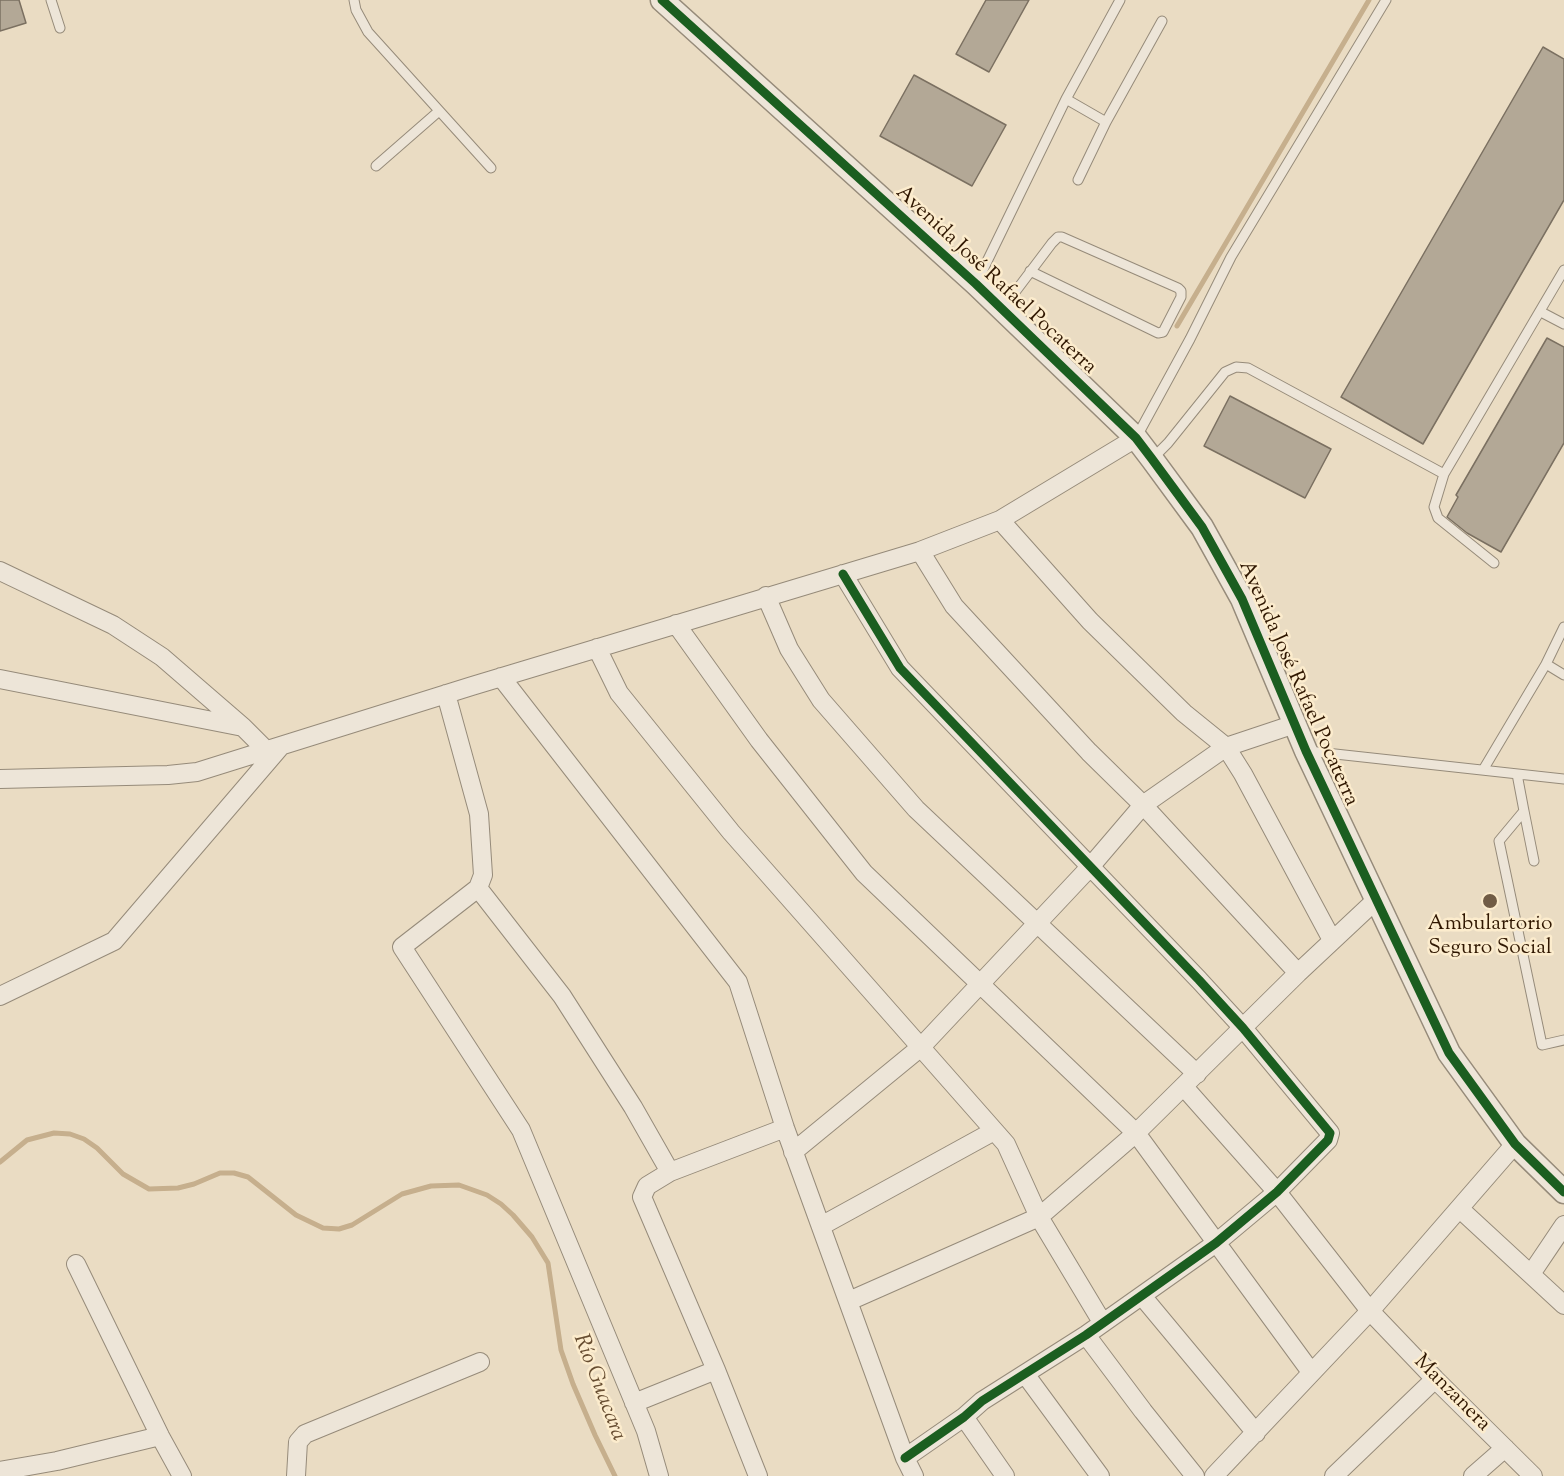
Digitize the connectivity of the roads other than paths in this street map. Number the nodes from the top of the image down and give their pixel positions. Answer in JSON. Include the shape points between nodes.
{"nodes":[{"id":1,"x":51,"y":0,"type":"edge"},
{"id":2,"x":354,"y":0,"type":"edge"},
{"id":3,"x":662,"y":0,"type":"edge"},
{"id":4,"x":1120,"y":0,"type":"edge"},
{"id":5,"x":1386,"y":0,"type":"edge"},
{"id":6,"x":1162,"y":21,"type":"dead end"},
{"id":7,"x":60,"y":28,"type":"dead end"},
{"id":8,"x":1066,"y":99,"type":"junction"},
{"id":9,"x":439,"y":111,"type":"junction"},
{"id":10,"x":1106,"y":122,"type":"junction"},
{"id":11,"x":376,"y":166,"type":"dead end"},
{"id":12,"x":490,"y":168,"type":"dead end"},
{"id":13,"x":1078,"y":180,"type":"dead end"},
{"id":14,"x":1564,"y":270,"type":"edge"},
{"id":15,"x":1030,"y":271,"type":"junction"},
{"id":16,"x":976,"y":284,"type":"junction"},
{"id":17,"x":1001,"y":309,"type":"junction"},
{"id":18,"x":1541,"y":312,"type":"junction"},
{"id":19,"x":1564,"y":324,"type":"edge"},
{"id":20,"x":1136,"y":438,"type":"junction"},
{"id":21,"x":1152,"y":459,"type":"junction"},
{"id":22,"x":1444,"y":474,"type":"junction"},
{"id":23,"x":1000,"y":520,"type":"junction"},
{"id":24,"x":920,"y":551,"type":"junction"},
{"id":25,"x":1494,"y":563,"type":"dead end"},
{"id":26,"x":0,"y":571,"type":"edge"},
{"id":27,"x":843,"y":574,"type":"junction"},
{"id":28,"x":766,"y":596,"type":"junction"},
{"id":29,"x":676,"y":624,"type":"junction"},
{"id":30,"x":1564,"y":627,"type":"edge"},
{"id":31,"x":597,"y":648,"type":"junction"},
{"id":32,"x":1546,"y":664,"type":"junction"},
{"id":33,"x":1564,"y":675,"type":"edge"},
{"id":34,"x":501,"y":677,"type":"junction"},
{"id":35,"x":0,"y":679,"type":"edge"},
{"id":36,"x":446,"y":694,"type":"junction"},
{"id":37,"x":1295,"y":724,"type":"junction"},
{"id":38,"x":243,"y":727,"type":"junction"},
{"id":39,"x":1226,"y":747,"type":"junction"},
{"id":40,"x":274,"y":748,"type":"junction"},
{"id":41,"x":1306,"y":751,"type":"junction"},
{"id":42,"x":1483,"y":770,"type":"junction"},
{"id":43,"x":1517,"y":774,"type":"junction"},
{"id":44,"x":1564,"y":779,"type":"edge"},
{"id":45,"x":0,"y":780,"type":"edge"},
{"id":46,"x":1143,"y":805,"type":"junction"},
{"id":47,"x":1524,"y":811,"type":"junction"},
{"id":48,"x":1534,"y":861,"type":"dead end"},
{"id":49,"x":1089,"y":867,"type":"junction"},
{"id":50,"x":478,"y":888,"type":"junction"},
{"id":51,"x":1376,"y":900,"type":"junction"},
{"id":52,"x":1037,"y":923,"type":"junction"},
{"id":53,"x":1332,"y":940,"type":"junction"},
{"id":54,"x":1298,"y":973,"type":"junction"},
{"id":55,"x":981,"y":984,"type":"junction"},
{"id":56,"x":0,"y":996,"type":"edge"},
{"id":57,"x":1243,"y":1028,"type":"junction"},
{"id":58,"x":1564,"y":1040,"type":"edge"},
{"id":59,"x":921,"y":1047,"type":"junction"},
{"id":60,"x":1191,"y":1080,"type":"junction"},
{"id":61,"x":785,"y":1128,"type":"junction"},
{"id":62,"x":994,"y":1131,"type":"junction"},
{"id":63,"x":1136,"y":1133,"type":"junction"},
{"id":64,"x":1515,"y":1144,"type":"junction"},
{"id":65,"x":793,"y":1152,"type":"junction"},
{"id":66,"x":670,"y":1172,"type":"junction"},
{"id":67,"x":1277,"y":1192,"type":"junction"},
{"id":68,"x":1564,"y":1192,"type":"edge"},
{"id":69,"x":1460,"y":1209,"type":"junction"},
{"id":70,"x":1039,"y":1217,"type":"junction"},
{"id":71,"x":1564,"y":1225,"type":"edge"},
{"id":72,"x":820,"y":1226,"type":"junction"},
{"id":73,"x":1216,"y":1243,"type":"junction"},
{"id":74,"x":76,"y":1264,"type":"dead end"},
{"id":75,"x":1531,"y":1274,"type":"junction"},
{"id":76,"x":1142,"y":1296,"type":"junction"},
{"id":77,"x":849,"y":1301,"type":"junction"},
{"id":78,"x":1564,"y":1305,"type":"edge"},
{"id":79,"x":1370,"y":1311,"type":"junction"},
{"id":80,"x":1102,"y":1322,"type":"junction"},
{"id":81,"x":1086,"y":1335,"type":"junction"},
{"id":82,"x":480,"y":1362,"type":"dead end"},
{"id":83,"x":717,"y":1370,"type":"junction"},
{"id":84,"x":1311,"y":1372,"type":"junction"},
{"id":85,"x":1024,"y":1374,"type":"junction"},
{"id":86,"x":1435,"y":1379,"type":"junction"},
{"id":87,"x":634,"y":1403,"type":"junction"},
{"id":88,"x":964,"y":1417,"type":"junction"},
{"id":89,"x":1256,"y":1433,"type":"junction"},
{"id":90,"x":160,"y":1436,"type":"junction"},
{"id":91,"x":1505,"y":1448,"type":"junction"},
{"id":92,"x":905,"y":1458,"type":"junction"},
{"id":93,"x":60,"y":1469,"type":"edge"},
{"id":94,"x":0,"y":1471,"type":"edge"},
{"id":95,"x":182,"y":1476,"type":"edge"},
{"id":96,"x":296,"y":1476,"type":"edge"},
{"id":97,"x":659,"y":1476,"type":"edge"},
{"id":98,"x":758,"y":1476,"type":"edge"},
{"id":99,"x":914,"y":1476,"type":"edge"},
{"id":100,"x":1005,"y":1476,"type":"edge"},
{"id":101,"x":1100,"y":1476,"type":"edge"},
{"id":102,"x":1195,"y":1476,"type":"edge"},
{"id":103,"x":1214,"y":1476,"type":"edge"},
{"id":104,"x":1334,"y":1476,"type":"edge"},
{"id":105,"x":1473,"y":1476,"type":"edge"},
{"id":106,"x":1533,"y":1476,"type":"edge"}],
"edges":[{"from":1,"to":7,"type":"lane"},
{"from":2,"to":9,"type":"lane","via":[[368,32]]},
{"from":3,"to":16,"type":"street","name":"Avenida José Rafael Pocaterra"},
{"from":4,"to":8,"type":"lane"},
{"from":5,"to":20,"type":"lane","via":[[1232,257]]},
{"from":6,"to":10,"type":"lane"},
{"from":8,"to":10,"type":"lane"},
{"from":8,"to":16,"type":"lane"},
{"from":9,"to":11,"type":"lane"},
{"from":9,"to":12,"type":"lane"},
{"from":10,"to":13,"type":"lane"},
{"from":14,"to":18,"type":"lane"},
{"from":15,"to":15,"type":"lane","via":[[1052,243],[1062,237],[1178,288],[1181,297],[1163,332],[1158,333]]},
{"from":15,"to":17,"type":"lane"},
{"from":16,"to":17,"type":"street","name":"Avenida José Rafael Pocaterra"},
{"from":17,"to":20,"type":"street","name":"Avenida José Rafael Pocaterra"},
{"from":18,"to":19,"type":"lane"},
{"from":18,"to":22,"type":"lane"},
{"from":20,"to":21,"type":"street","name":"Avenida José Rafael Pocaterra"},
{"from":20,"to":23,"type":"street"},
{"from":21,"to":22,"type":"lane","via":[[1225,372],[1236,367],[1248,368]]},
{"from":21,"to":37,"type":"street","name":"Avenida José Rafael Pocaterra","via":[[1223,562]]},
{"from":22,"to":25,"type":"lane","via":[[1434,507],[1438,518]]},
{"from":23,"to":24,"type":"street"},
{"from":23,"to":39,"type":"street","via":[[1090,621],[1184,713]]},
{"from":24,"to":27,"type":"street"},
{"from":24,"to":46,"type":"street","via":[[954,606]]},
{"from":26,"to":38,"type":"street","via":[[113,625],[162,657]]},
{"from":27,"to":28,"type":"street"},
{"from":27,"to":49,"type":"street","via":[[900,668]]},
{"from":28,"to":29,"type":"street"},
{"from":28,"to":52,"type":"street","name":"Manzanera","via":[[789,649],[821,700],[916,809]]},
{"from":29,"to":31,"type":"street"},
{"from":29,"to":55,"type":"street","via":[[759,740],[864,873]]},
{"from":30,"to":32,"type":"lane"},
{"from":31,"to":34,"type":"street"},
{"from":31,"to":59,"type":"street","via":[[620,693],[731,832]]},
{"from":32,"to":33,"type":"lane"},
{"from":32,"to":42,"type":"lane"},
{"from":34,"to":36,"type":"street"},
{"from":34,"to":61,"type":"street","via":[[738,982]]},
{"from":35,"to":38,"type":"street"},
{"from":36,"to":40,"type":"street"},
{"from":36,"to":50,"type":"street","via":[[479,814],[483,875]]},
{"from":37,"to":39,"type":"street"},
{"from":37,"to":41,"type":"street","name":"Avenida José Rafael Pocaterra"},
{"from":38,"to":40,"type":"street"},
{"from":39,"to":46,"type":"street"},
{"from":39,"to":53,"type":"street"},
{"from":40,"to":45,"type":"street","via":[[197,772]]},
{"from":40,"to":56,"type":"street","via":[[114,941]]},
{"from":41,"to":42,"type":"lane"},
{"from":41,"to":51,"type":"street","name":"Avenida José Rafael Pocaterra"},
{"from":42,"to":43,"type":"lane"},
{"from":43,"to":44,"type":"lane"},
{"from":43,"to":47,"type":"lane"},
{"from":46,"to":49,"type":"street"},
{"from":46,"to":54,"type":"street"},
{"from":47,"to":48,"type":"lane"},
{"from":47,"to":58,"type":"lane","via":[[1499,841],[1542,1045]]},
{"from":49,"to":52,"type":"street"},
{"from":49,"to":57,"type":"street"},
{"from":50,"to":66,"type":"street","via":[[562,996]]},
{"from":50,"to":87,"type":"street","via":[[402,948],[521,1130]]},
{"from":51,"to":53,"type":"street"},
{"from":51,"to":64,"type":"street","name":"Avenida José Rafael Pocaterra","via":[[1449,1053]]},
{"from":52,"to":55,"type":"street"},
{"from":52,"to":60,"type":"street","name":"Manzanera"},
{"from":53,"to":54,"type":"street"},
{"from":54,"to":57,"type":"street"},
{"from":55,"to":59,"type":"street"},
{"from":55,"to":63,"type":"street"},
{"from":57,"to":60,"type":"street"},
{"from":57,"to":67,"type":"street","via":[[1330,1133],[1328,1140]]},
{"from":59,"to":62,"type":"street"},
{"from":59,"to":65,"type":"street"},
{"from":60,"to":63,"type":"street"},
{"from":60,"to":67,"type":"street","name":"Manzanera"},
{"from":61,"to":65,"type":"street"},
{"from":61,"to":66,"type":"street"},
{"from":62,"to":70,"type":"street","via":[[1006,1144]]},
{"from":62,"to":72,"type":"street"},
{"from":63,"to":70,"type":"street"},
{"from":63,"to":73,"type":"street"},
{"from":64,"to":68,"type":"street","name":"Avenida José Rafael Pocaterra"},
{"from":64,"to":69,"type":"street"},
{"from":65,"to":72,"type":"street"},
{"from":66,"to":83,"type":"street","via":[[646,1186],[642,1197]]},
{"from":67,"to":73,"type":"street"},
{"from":67,"to":79,"type":"street","name":"Manzanera"},
{"from":69,"to":75,"type":"street"},
{"from":69,"to":79,"type":"street"},
{"from":70,"to":77,"type":"street"},
{"from":70,"to":80,"type":"street"},
{"from":71,"to":75,"type":"street"},
{"from":72,"to":77,"type":"street"},
{"from":73,"to":76,"type":"street"},
{"from":73,"to":84,"type":"street"},
{"from":74,"to":90,"type":"street"},
{"from":75,"to":78,"type":"street"},
{"from":76,"to":80,"type":"street"},
{"from":76,"to":89,"type":"street"},
{"from":77,"to":92,"type":"street"},
{"from":79,"to":84,"type":"street"},
{"from":79,"to":86,"type":"street","name":"Manzanera"},
{"from":80,"to":81,"type":"street"},
{"from":81,"to":85,"type":"street"},
{"from":81,"to":102,"type":"street"},
{"from":82,"to":96,"type":"street","via":[[305,1434],[298,1442]]},
{"from":83,"to":87,"type":"street"},
{"from":83,"to":98,"type":"street"},
{"from":84,"to":89,"type":"street"},
{"from":85,"to":88,"type":"street"},
{"from":85,"to":101,"type":"street"},
{"from":86,"to":91,"type":"street","name":"Manzanera"},
{"from":86,"to":104,"type":"street"},
{"from":87,"to":97,"type":"street"},
{"from":88,"to":92,"type":"street"},
{"from":88,"to":100,"type":"street"},
{"from":89,"to":103,"type":"street"},
{"from":90,"to":93,"type":"street"},
{"from":90,"to":95,"type":"street"},
{"from":91,"to":105,"type":"street"},
{"from":91,"to":106,"type":"street","name":"Manzanera"},
{"from":92,"to":99,"type":"street"},
{"from":93,"to":94,"type":"street"}]}
